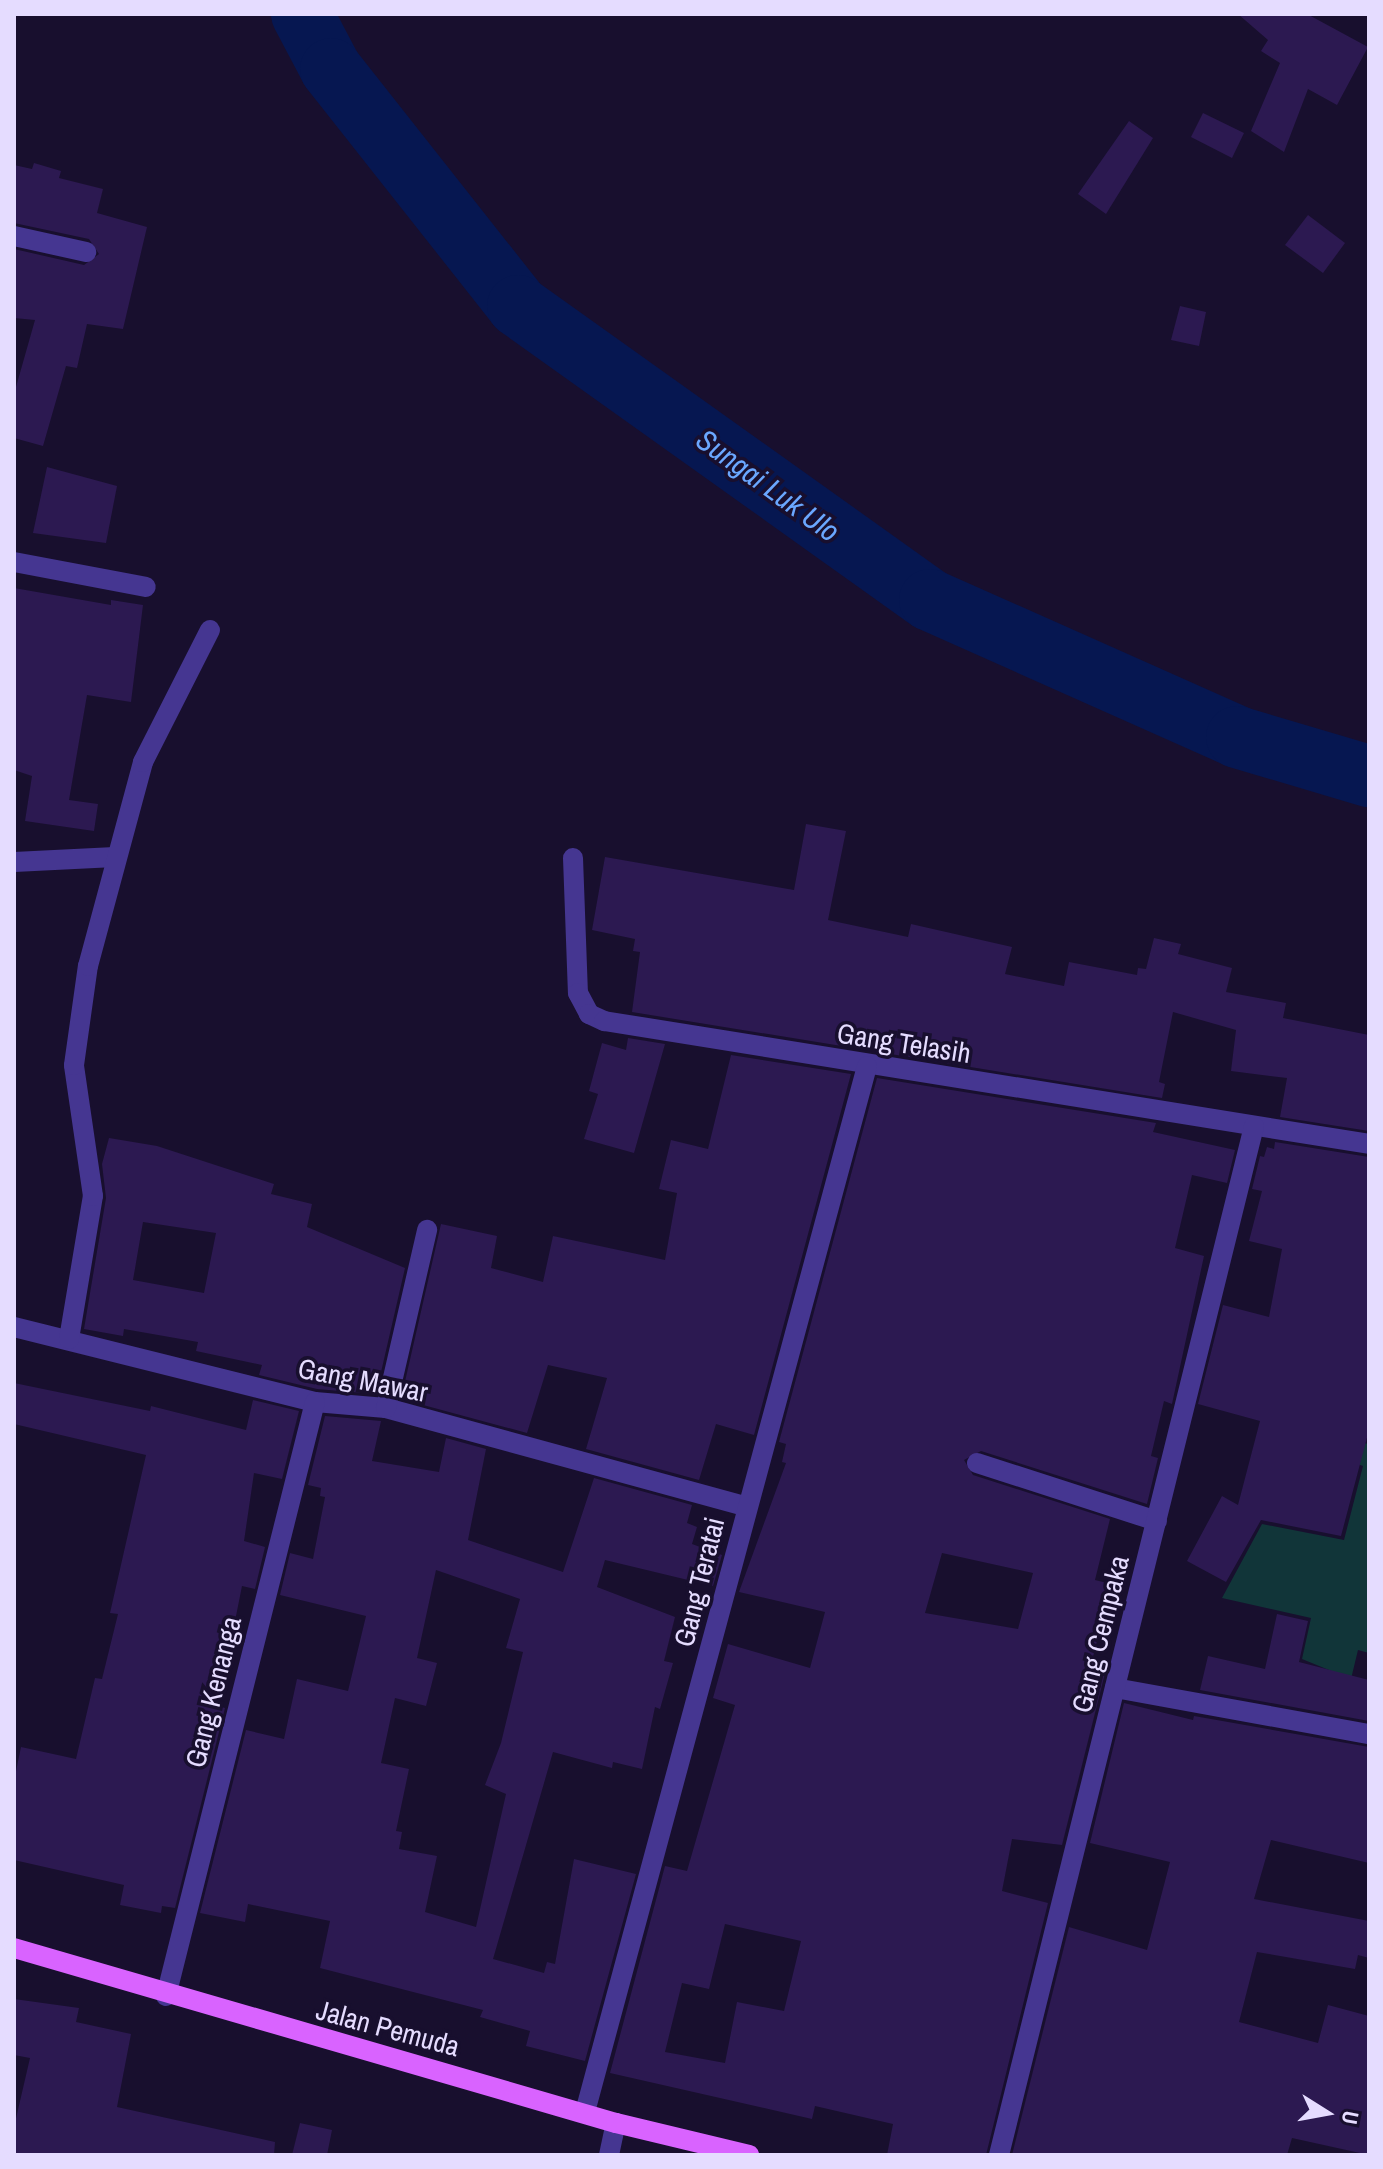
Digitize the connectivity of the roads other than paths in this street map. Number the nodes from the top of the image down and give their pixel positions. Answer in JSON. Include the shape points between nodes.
{"nodes":[{"id":1,"x":14,"y":236,"type":"edge"},
{"id":2,"x":86,"y":252,"type":"dead end"},
{"id":3,"x":14,"y":562,"type":"edge"},
{"id":4,"x":146,"y":587,"type":"dead end"},
{"id":5,"x":210,"y":630,"type":"dead end"},
{"id":6,"x":115,"y":857,"type":"junction"},
{"id":7,"x":573,"y":858,"type":"dead end"},
{"id":8,"x":14,"y":862,"type":"edge"},
{"id":9,"x":867,"y":1066,"type":"junction"},
{"id":10,"x":1254,"y":1126,"type":"junction"},
{"id":11,"x":1369,"y":1144,"type":"edge"},
{"id":12,"x":427,"y":1230,"type":"dead end"},
{"id":13,"x":14,"y":1327,"type":"edge"},
{"id":14,"x":69,"y":1339,"type":"junction"},
{"id":15,"x":315,"y":1402,"type":"junction"},
{"id":16,"x":386,"y":1408,"type":"junction"},
{"id":17,"x":977,"y":1463,"type":"dead end"},
{"id":18,"x":747,"y":1507,"type":"junction"},
{"id":19,"x":1157,"y":1521,"type":"junction"},
{"id":20,"x":1115,"y":1688,"type":"junction"},
{"id":21,"x":1369,"y":1734,"type":"edge"},
{"id":22,"x":14,"y":1948,"type":"edge"},
{"id":23,"x":166,"y":1996,"type":"junction"},
{"id":24,"x":585,"y":2112,"type":"junction"},
{"id":25,"x":616,"y":2123,"type":"junction"},
{"id":26,"x":609,"y":2155,"type":"edge"},
{"id":27,"x":749,"y":2155,"type":"edge"},
{"id":28,"x":999,"y":2155,"type":"edge"}],
"edges":[{"from":1,"to":2,"type":"street"},
{"from":3,"to":4,"type":"street"},
{"from":5,"to":6,"type":"street","via":[[143,762]]},
{"from":6,"to":8,"type":"street"},
{"from":6,"to":14,"type":"street","via":[[74,1037],[93,1196]]},
{"from":7,"to":9,"type":"street","name":"Gang Telasih","via":[[578,993],[589,1014],[604,1021]]},
{"from":9,"to":10,"type":"street","name":"Gang Telasih"},
{"from":9,"to":18,"type":"street","name":"Gang Teratai"},
{"from":10,"to":11,"type":"street","name":"Gang Telasih"},
{"from":10,"to":19,"type":"street","name":"Gang Cempaka"},
{"from":12,"to":16,"type":"street"},
{"from":13,"to":14,"type":"street","name":"Gang Mawar"},
{"from":14,"to":15,"type":"street","name":"Gang Mawar"},
{"from":15,"to":16,"type":"street","name":"Gang Mawar"},
{"from":15,"to":23,"type":"street","name":"Gang Kenanga"},
{"from":16,"to":18,"type":"street","name":"Gang Mawar"},
{"from":17,"to":19,"type":"street"},
{"from":18,"to":24,"type":"street","name":"Gang Teratai"},
{"from":19,"to":20,"type":"street","name":"Gang Cempaka"},
{"from":20,"to":21,"type":"street"},
{"from":20,"to":28,"type":"street","name":"Gang Cempaka"},
{"from":22,"to":23,"type":"main road","name":"Jalan Pemuda"},
{"from":23,"to":24,"type":"main road","name":"Jalan Pemuda"},
{"from":24,"to":25,"type":"main road","name":"Jalan Pemuda"},
{"from":25,"to":26,"type":"street"},
{"from":25,"to":27,"type":"main road","name":"Jalan Pemuda"}]}
